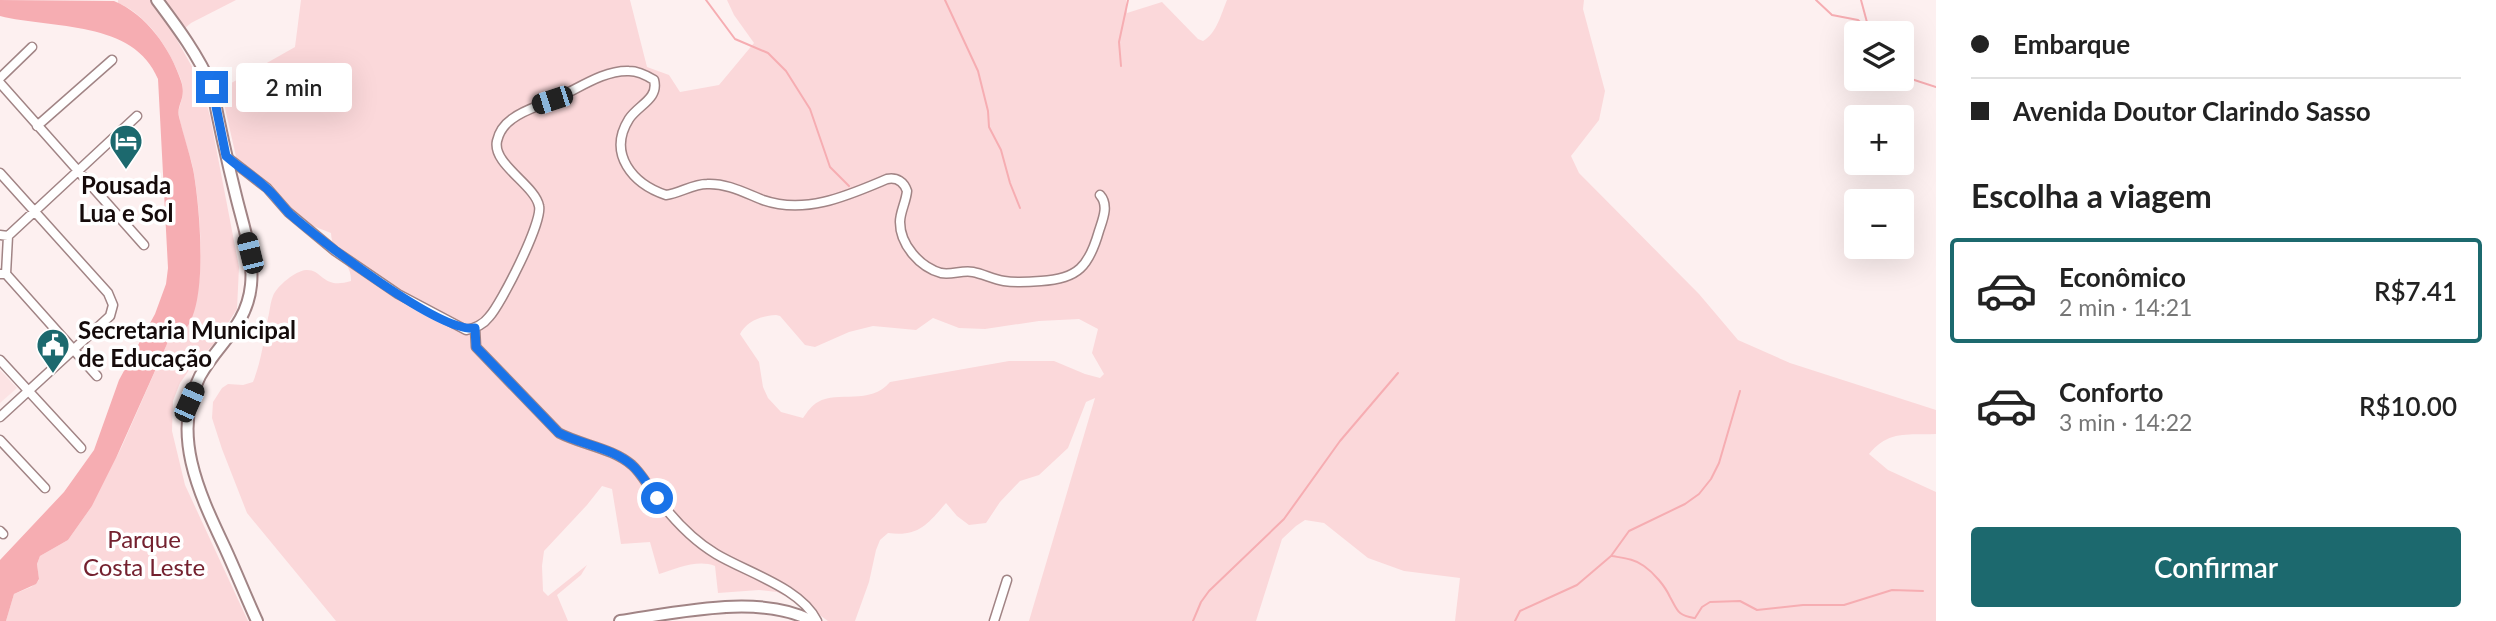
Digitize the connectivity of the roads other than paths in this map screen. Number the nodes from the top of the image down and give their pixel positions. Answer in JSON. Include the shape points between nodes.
{"nodes":[{"id":1,"x":157,"y":0,"type":"edge"},
{"id":2,"x":32,"y":47,"type":"dead end"},
{"id":3,"x":112,"y":60,"type":"dead end"},
{"id":4,"x":0,"y":80,"type":"edge"},
{"id":5,"x":137,"y":116,"type":"dead end"},
{"id":6,"x":37,"y":126,"type":"junction"},
{"id":7,"x":226,"y":156,"type":"junction"},
{"id":8,"x":78,"y":171,"type":"junction"},
{"id":9,"x":0,"y":173,"type":"edge"},
{"id":10,"x":1100,"y":195,"type":"dead end"},
{"id":11,"x":35,"y":211,"type":"junction"},
{"id":12,"x":4,"y":236,"type":"edge"},
{"id":13,"x":144,"y":245,"type":"dead end"},
{"id":14,"x":3,"y":274,"type":"edge"},
{"id":15,"x":475,"y":328,"type":"junction"},
{"id":16,"x":74,"y":351,"type":"junction"},
{"id":17,"x":0,"y":360,"type":"edge"},
{"id":18,"x":97,"y":376,"type":"dead end"},
{"id":19,"x":28,"y":392,"type":"junction"},
{"id":20,"x":0,"y":418,"type":"edge"},
{"id":21,"x":0,"y":440,"type":"edge"},
{"id":22,"x":81,"y":448,"type":"dead end"},
{"id":23,"x":45,"y":488,"type":"dead end"},
{"id":24,"x":1007,"y":580,"type":"dead end"},
{"id":25,"x":257,"y":621,"type":"edge"},
{"id":26,"x":620,"y":621,"type":"edge"},
{"id":27,"x":815,"y":621,"type":"edge"},
{"id":28,"x":994,"y":621,"type":"edge"}],
"edges":[{"from":1,"to":7,"type":"main road","via":[[202,64],[212,87]]},
{"from":2,"to":4,"type":"street"},
{"from":3,"to":6,"type":"street"},
{"from":4,"to":6,"type":"street"},
{"from":5,"to":8,"type":"street"},
{"from":6,"to":8,"type":"street"},
{"from":7,"to":15,"type":"street","via":[[322,241],[370,276],[457,326]]},
{"from":7,"to":25,"type":"main road","via":[[250,253],[252,282],[244,314],[201,375],[189,402],[188,438],[202,500]]},
{"from":8,"to":11,"type":"street"},
{"from":8,"to":13,"type":"street"},
{"from":9,"to":11,"type":"street"},
{"from":10,"to":15,"type":"street","via":[[1105,207],[1095,244],[1089,258],[1071,276],[1019,282],[971,272],[941,273],[921,263],[903,238],[900,220],[907,191],[896,178],[812,204],[776,203],[720,185],[700,184],[666,195],[643,185],[623,163],[622,135],[627,121],[655,91],[654,80],[629,71],[607,74],[528,108],[503,128],[497,149],[539,205],[539,214],[499,302],[489,318]]},
{"from":11,"to":12,"type":"street"},
{"from":11,"to":16,"type":"street","via":[[108,293],[113,305],[110,316]]},
{"from":12,"to":14,"type":"street"},
{"from":14,"to":16,"type":"street"},
{"from":15,"to":27,"type":"street","via":[[476,347],[559,433],[633,466],[695,541],[791,592],[811,608]]},
{"from":16,"to":18,"type":"street"},
{"from":16,"to":19,"type":"street"},
{"from":17,"to":19,"type":"street"},
{"from":19,"to":20,"type":"street"},
{"from":19,"to":22,"type":"street"},
{"from":21,"to":23,"type":"street"},
{"from":24,"to":28,"type":"street"},
{"from":26,"to":27,"type":"main road","via":[[755,606],[792,611]]}]}
